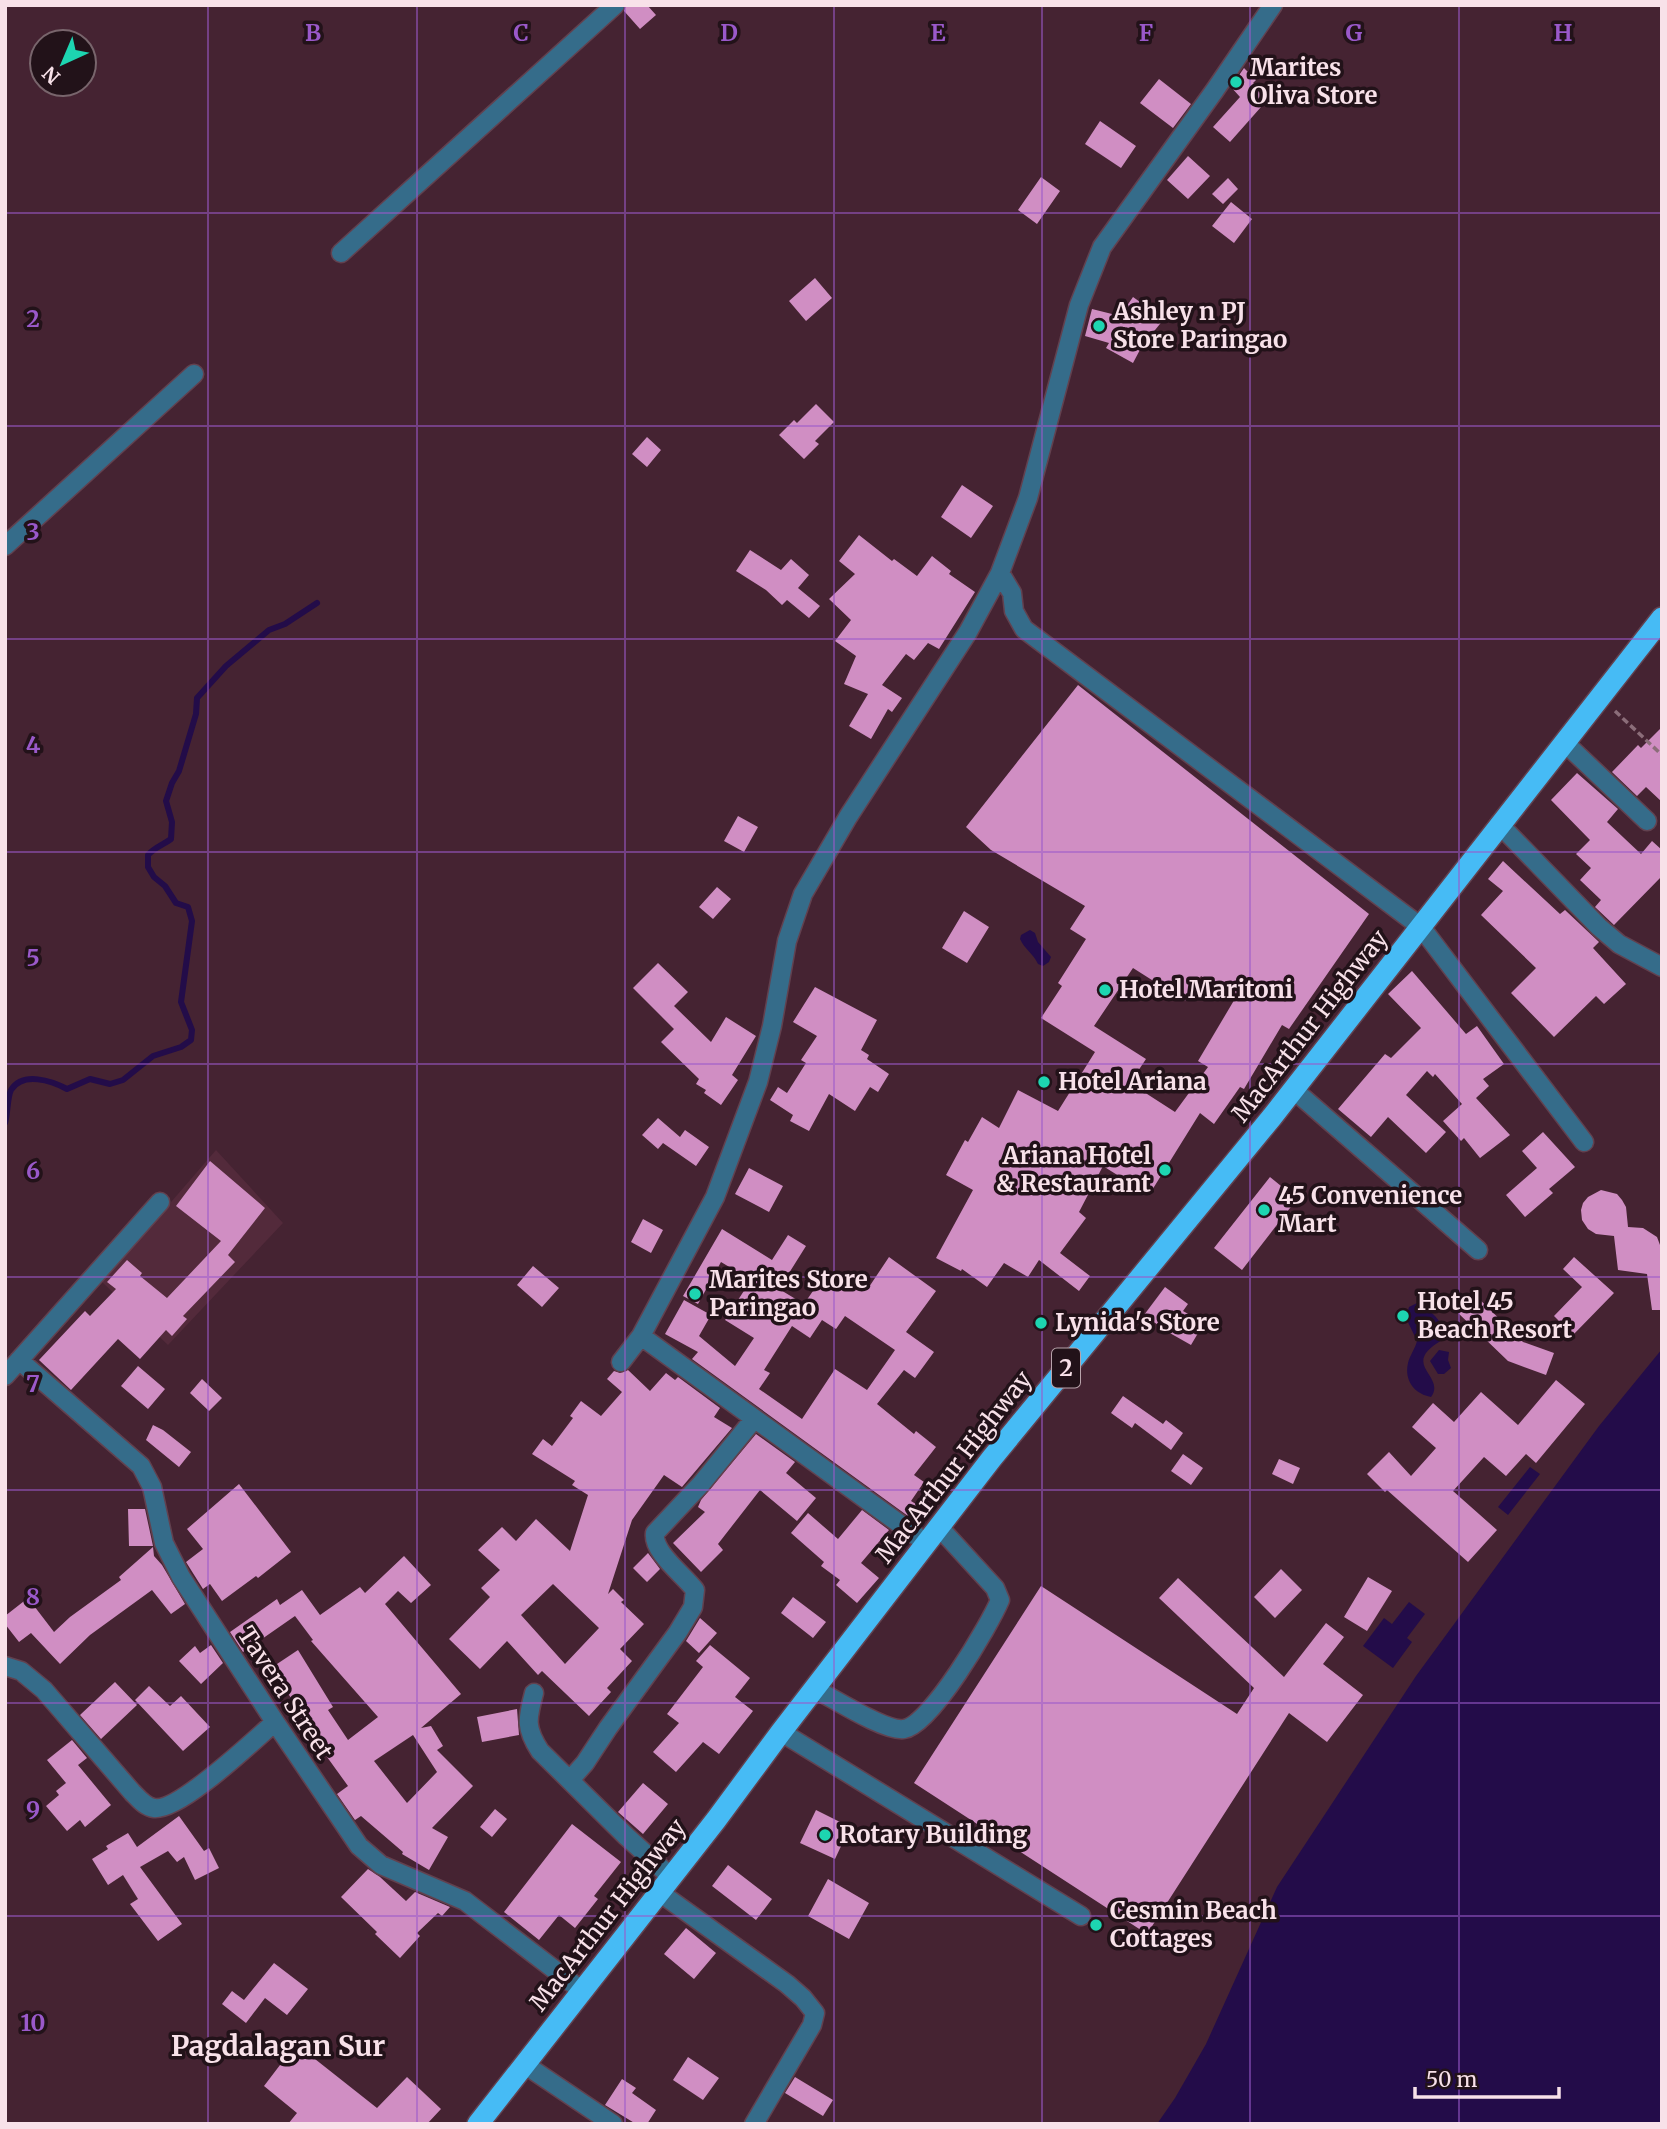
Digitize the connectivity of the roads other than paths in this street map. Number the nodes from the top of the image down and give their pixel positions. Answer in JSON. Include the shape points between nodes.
{"nodes":[{"id":1,"x":615,"y":5,"type":"edge"},
{"id":2,"x":1273,"y":5,"type":"edge"},
{"id":3,"x":341,"y":253,"type":"dead end"},
{"id":4,"x":194,"y":374,"type":"dead end"},
{"id":5,"x":5,"y":546,"type":"edge"},
{"id":6,"x":1000,"y":573,"type":"junction"},
{"id":7,"x":1661,"y":619,"type":"edge"},
{"id":8,"x":1564,"y":742,"type":"junction"},
{"id":9,"x":1647,"y":821,"type":"dead end"},
{"id":10,"x":1499,"y":824,"type":"junction"},
{"id":11,"x":1421,"y":928,"type":"junction"},
{"id":12,"x":1662,"y":967,"type":"edge"},
{"id":13,"x":1294,"y":1090,"type":"junction"},
{"id":14,"x":1584,"y":1142,"type":"dead end"},
{"id":15,"x":160,"y":1202,"type":"dead end"},
{"id":16,"x":1478,"y":1250,"type":"dead end"},
{"id":17,"x":641,"y":1336,"type":"junction"},
{"id":18,"x":19,"y":1360,"type":"junction"},
{"id":19,"x":621,"y":1362,"type":"dead end"},
{"id":20,"x":5,"y":1376,"type":"edge"},
{"id":21,"x":754,"y":1419,"type":"junction"},
{"id":22,"x":932,"y":1535,"type":"junction"},
{"id":23,"x":5,"y":1667,"type":"edge"},
{"id":24,"x":815,"y":1689,"type":"junction"},
{"id":25,"x":534,"y":1693,"type":"dead end"},
{"id":26,"x":275,"y":1723,"type":"junction"},
{"id":27,"x":781,"y":1732,"type":"junction"},
{"id":28,"x":570,"y":1780,"type":"junction"},
{"id":29,"x":665,"y":1884,"type":"junction"},
{"id":30,"x":1081,"y":1916,"type":"dead end"},
{"id":31,"x":581,"y":1990,"type":"junction"},
{"id":32,"x":524,"y":2064,"type":"junction"},
{"id":33,"x":478,"y":2124,"type":"edge"},
{"id":34,"x":613,"y":2124,"type":"edge"},
{"id":35,"x":754,"y":2124,"type":"edge"}],
"edges":[{"from":1,"to":3,"type":"street"},
{"from":2,"to":6,"type":"street","via":[[1102,247],[1075,315],[1028,498]]},
{"from":4,"to":5,"type":"street"},
{"from":6,"to":11,"type":"street","via":[[1024,629]]},
{"from":6,"to":17,"type":"street","via":[[968,632],[803,894],[788,941],[758,1082],[715,1197]]},
{"from":7,"to":8,"type":"highway","name":"MacArthur Highway","number":"2"},
{"from":8,"to":9,"type":"street"},
{"from":8,"to":10,"type":"highway","name":"MacArthur Highway","number":"2"},
{"from":10,"to":11,"type":"highway","name":"MacArthur Highway","number":"2"},
{"from":10,"to":12,"type":"street","via":[[1599,927],[1619,944]]},
{"from":11,"to":13,"type":"highway","name":"MacArthur Highway","number":"2"},
{"from":11,"to":14,"type":"street"},
{"from":13,"to":16,"type":"street"},
{"from":13,"to":22,"type":"highway","name":"MacArthur Highway","number":"2"},
{"from":15,"to":18,"type":"street"},
{"from":17,"to":19,"type":"street"},
{"from":17,"to":21,"type":"street"},
{"from":18,"to":20,"type":"street"},
{"from":18,"to":26,"type":"street","name":"Tavera Street","via":[[141,1465],[152,1487],[172,1560]]},
{"from":21,"to":22,"type":"street"},
{"from":21,"to":28,"type":"street","via":[[655,1533],[659,1551],[695,1590],[693,1607]]},
{"from":22,"to":24,"type":"highway","name":"MacArthur Highway","number":"2"},
{"from":22,"to":24,"type":"street","via":[[995,1588],[1000,1600],[977,1644],[936,1702],[916,1724],[891,1728]]},
{"from":23,"to":26,"type":"street","via":[[21,1671],[44,1690],[132,1792],[152,1808],[163,1808],[187,1796]]},
{"from":24,"to":27,"type":"highway","name":"MacArthur Highway","number":"2"},
{"from":25,"to":28,"type":"street","via":[[528,1716],[530,1735]]},
{"from":26,"to":31,"type":"street","name":"Tavera Street","via":[[371,1858],[465,1901]]},
{"from":27,"to":29,"type":"highway","name":"MacArthur Highway","number":"2"},
{"from":27,"to":30,"type":"street"},
{"from":28,"to":29,"type":"street","via":[[626,1836]]},
{"from":29,"to":31,"type":"highway","name":"MacArthur Highway","number":"2"},
{"from":29,"to":35,"type":"street","via":[[787,1984],[815,2013]]},
{"from":31,"to":32,"type":"highway","name":"MacArthur Highway","number":"2"},
{"from":32,"to":33,"type":"highway","name":"MacArthur Highway","number":"2"},
{"from":32,"to":34,"type":"street"}]}
